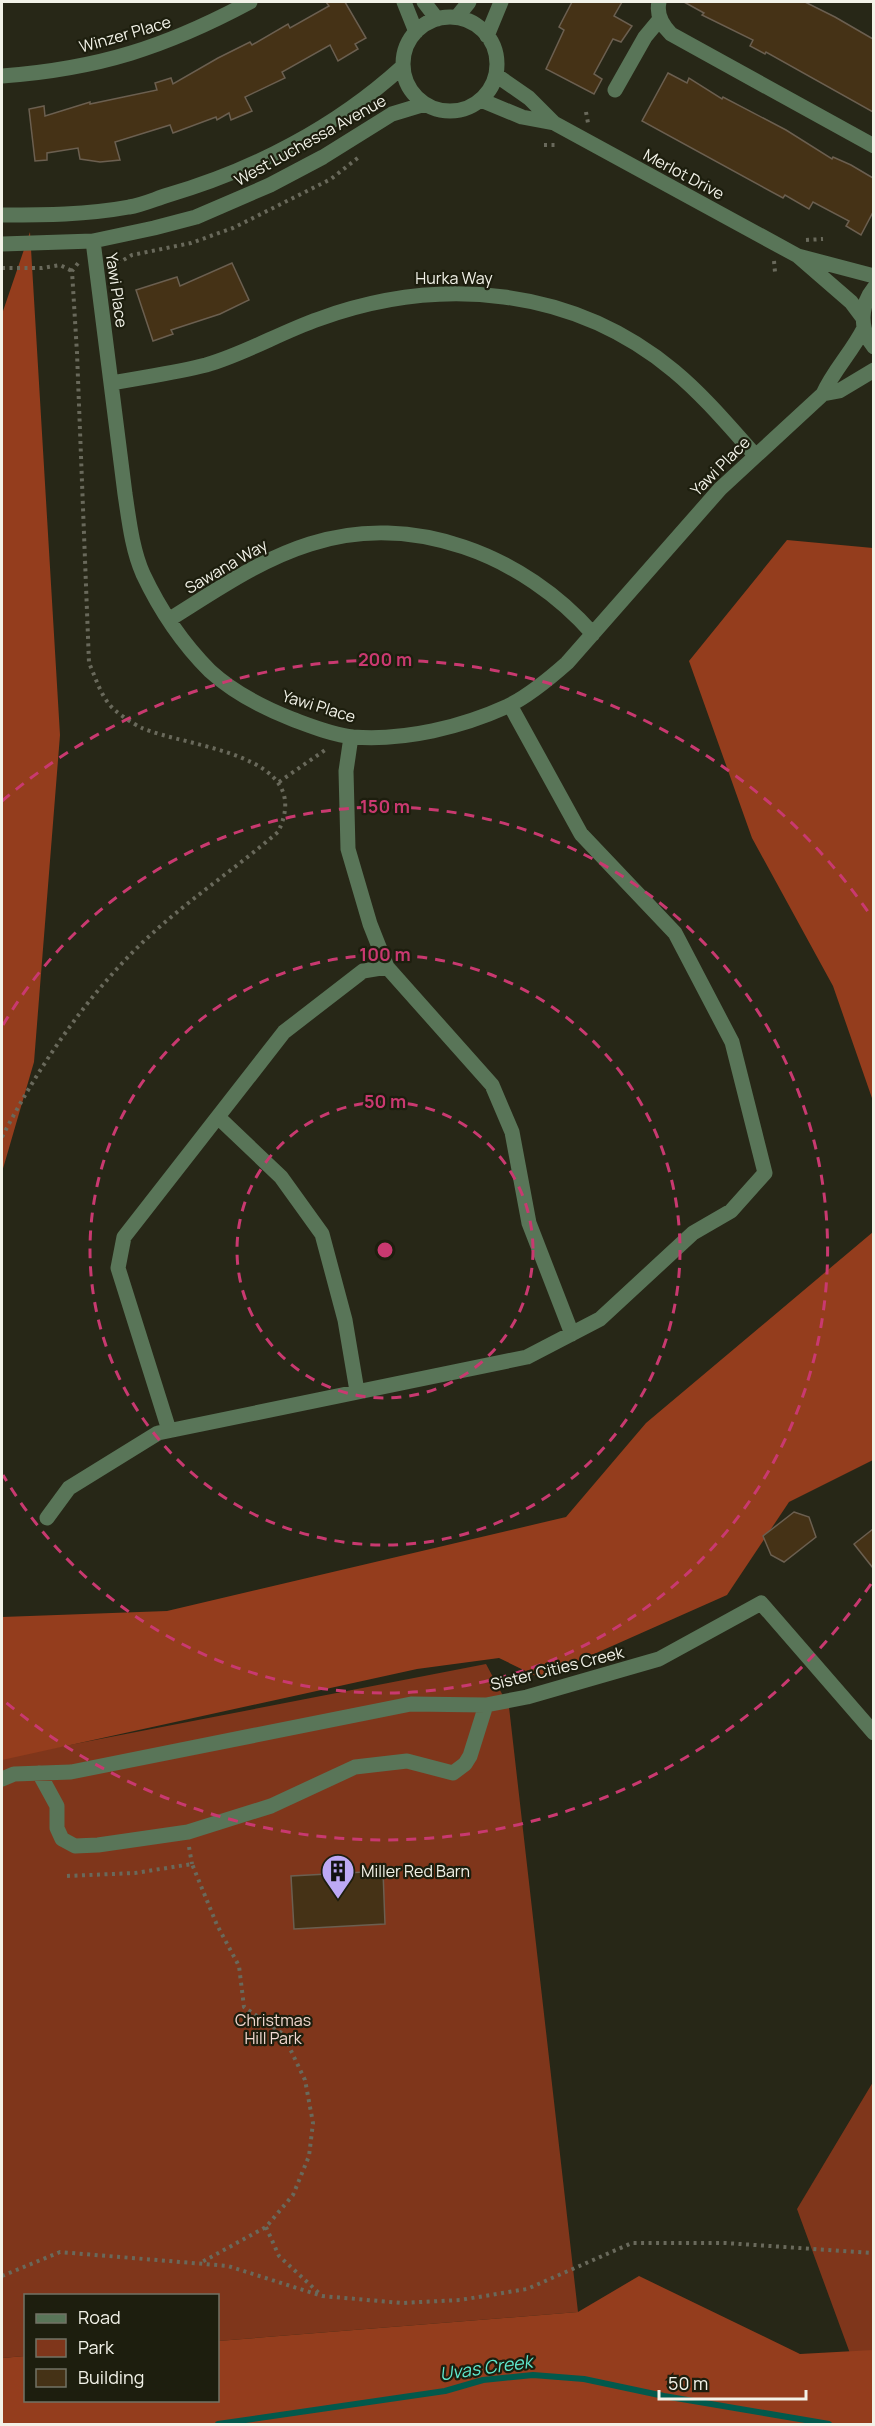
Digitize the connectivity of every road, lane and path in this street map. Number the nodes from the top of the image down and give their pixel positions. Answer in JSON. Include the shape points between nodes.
{"nodes":[{"id":1,"x":250,"y":2,"type":"edge"},
{"id":2,"x":404,"y":2,"type":"edge"},
{"id":3,"x":424,"y":2,"type":"edge"},
{"id":4,"x":469,"y":2,"type":"edge"},
{"id":5,"x":501,"y":2,"type":"edge"},
{"id":6,"x":659,"y":2,"type":"edge"},
{"id":7,"x":457,"y":17,"type":"junction"},
{"id":8,"x":437,"y":19,"type":"junction"},
{"id":9,"x":660,"y":19,"type":"junction"},
{"id":10,"x":416,"y":32,"type":"junction"},
{"id":11,"x":487,"y":36,"type":"junction"},
{"id":12,"x":402,"y":67,"type":"junction"},
{"id":13,"x":496,"y":75,"type":"junction"},
{"id":14,"x":2,"y":76,"type":"edge"},
{"id":15,"x":615,"y":90,"type":"dead end"},
{"id":16,"x":480,"y":100,"type":"junction"},
{"id":17,"x":424,"y":104,"type":"junction"},
{"id":18,"x":554,"y":123,"type":"junction"},
{"id":19,"x":873,"y":146,"type":"edge"},
{"id":20,"x":2,"y":215,"type":"edge"},
{"id":21,"x":93,"y":241,"type":"junction"},
{"id":22,"x":2,"y":244,"type":"edge"},
{"id":23,"x":798,"y":256,"type":"junction"},
{"id":24,"x":78,"y":264,"type":"dead end"},
{"id":25,"x":2,"y":268,"type":"edge"},
{"id":26,"x":72,"y":271,"type":"junction"},
{"id":27,"x":873,"y":276,"type":"edge"},
{"id":28,"x":873,"y":288,"type":"edge"},
{"id":29,"x":863,"y":323,"type":"junction"},
{"id":30,"x":873,"y":347,"type":"edge"},
{"id":31,"x":873,"y":370,"type":"edge"},
{"id":32,"x":112,"y":382,"type":"junction"},
{"id":33,"x":823,"y":394,"type":"junction"},
{"id":34,"x":755,"y":455,"type":"junction"},
{"id":35,"x":170,"y":619,"type":"junction"},
{"id":36,"x":593,"y":634,"type":"junction"},
{"id":37,"x":510,"y":705,"type":"junction"},
{"id":38,"x":351,"y":736,"type":"junction"},
{"id":39,"x":325,"y":750,"type":"dead end"},
{"id":40,"x":279,"y":782,"type":"junction"},
{"id":41,"x":387,"y":967,"type":"junction"},
{"id":42,"x":218,"y":1117,"type":"junction"},
{"id":43,"x":2,"y":1137,"type":"edge"},
{"id":44,"x":572,"y":1334,"type":"junction"},
{"id":45,"x":357,"y":1391,"type":"junction"},
{"id":46,"x":169,"y":1430,"type":"junction"},
{"id":47,"x":47,"y":1518,"type":"dead end"},
{"id":48,"x":486,"y":1705,"type":"junction"},
{"id":49,"x":873,"y":1733,"type":"edge"},
{"id":50,"x":39,"y":1773,"type":"junction"},
{"id":51,"x":2,"y":1779,"type":"edge"},
{"id":52,"x":67,"y":1876,"type":"dead end"},
{"id":53,"x":266,"y":2227,"type":"junction"},
{"id":54,"x":873,"y":2253,"type":"edge"},
{"id":55,"x":199,"y":2264,"type":"junction"},
{"id":56,"x":2,"y":2276,"type":"edge"},
{"id":57,"x":322,"y":2296,"type":"junction"}],
"edges":[{"from":1,"to":14,"type":"street","name":"Winzer Place","via":[[146,50],[55,71]]},
{"from":2,"to":10,"type":"street"},
{"from":3,"to":8,"type":"street"},
{"from":4,"to":7,"type":"street"},
{"from":5,"to":11,"type":"street"},
{"from":6,"to":9,"type":"street"},
{"from":7,"to":8,"type":"street"},
{"from":7,"to":11,"type":"street","via":[[469,21]]},
{"from":8,"to":10,"type":"street"},
{"from":9,"to":15,"type":"street","via":[[645,37]]},
{"from":9,"to":19,"type":"street","via":[[682,41]]},
{"from":10,"to":12,"type":"street","via":[[404,52]]},
{"from":11,"to":13,"type":"street","via":[[497,58]]},
{"from":12,"to":17,"type":"street","via":[[413,94]]},
{"from":12,"to":20,"type":"street","name":"West Luchessa Avenue","via":[[376,90],[274,155],[197,187],[130,207],[61,215]]},
{"from":13,"to":16,"type":"street"},
{"from":13,"to":18,"type":"street","name":"Merlot Drive","via":[[529,98]]},
{"from":16,"to":17,"type":"street","via":[[453,111]]},
{"from":16,"to":18,"type":"street","name":"Merlot Drive","via":[[522,117]]},
{"from":17,"to":21,"type":"street","name":"West Luchessa Avenue","via":[[392,114],[323,157],[234,202],[196,217]]},
{"from":18,"to":23,"type":"street","name":"Merlot Drive"},
{"from":21,"to":22,"type":"street","name":"West Luchessa Avenue"},
{"from":21,"to":32,"type":"street","name":"Yawi Place"},
{"from":23,"to":27,"type":"street","name":"Merlot Drive"},
{"from":23,"to":29,"type":"street","name":"Merlot Drive","via":[[851,302]]},
{"from":24,"to":26,"type":"path"},
{"from":25,"to":26,"type":"path","via":[[60,265]]},
{"from":26,"to":40,"type":"path","via":[[89,663],[109,704],[141,728],[261,766]]},
{"from":28,"to":29,"type":"street","via":[[863,309]]},
{"from":29,"to":30,"type":"street","name":"Merlot Drive"},
{"from":29,"to":33,"type":"street","via":[[854,349],[829,380]]},
{"from":31,"to":33,"type":"street","via":[[839,391]]},
{"from":32,"to":34,"type":"street","name":"Hurka Way","via":[[207,364],[366,304],[414,295],[519,298],[560,308],[648,351],[705,400]]},
{"from":32,"to":35,"type":"street","name":"Yawi Place","via":[[131,535],[142,572]]},
{"from":33,"to":34,"type":"street","name":"Yawi Place"},
{"from":34,"to":36,"type":"street","name":"Yawi Place"},
{"from":35,"to":36,"type":"street","name":"Sawana Way","via":[[241,574],[311,543],[392,533],[427,536],[492,558],[552,596]]},
{"from":35,"to":38,"type":"street","name":"Yawi Place","via":[[212,672],[240,692],[271,711]]},
{"from":36,"to":37,"type":"street","name":"Yawi Place","via":[[567,663]]},
{"from":37,"to":38,"type":"street","name":"Yawi Place","via":[[434,730],[394,736]]},
{"from":37,"to":44,"type":"street","via":[[581,834],[675,933],[732,1042],[765,1173],[731,1211],[693,1233],[600,1319]]},
{"from":38,"to":41,"type":"street","via":[[346,771],[348,849]]},
{"from":39,"to":40,"type":"path"},
{"from":40,"to":43,"type":"path","via":[[286,803],[278,832],[183,907],[108,979],[70,1025]]},
{"from":41,"to":42,"type":"street","via":[[363,971],[284,1032]]},
{"from":41,"to":44,"type":"street","via":[[492,1085],[512,1132],[529,1223]]},
{"from":42,"to":45,"type":"street","via":[[280,1177],[322,1234],[345,1320]]},
{"from":42,"to":46,"type":"street","via":[[124,1237],[118,1268]]},
{"from":44,"to":45,"type":"street","via":[[527,1357]]},
{"from":45,"to":46,"type":"street"},
{"from":46,"to":47,"type":"street","via":[[69,1488]]},
{"from":48,"to":49,"type":"street","name":"Sister Cities Creek","via":[[659,1659],[761,1603]]},
{"from":48,"to":50,"type":"street","name":"Sister Cities Creek","via":[[411,1704],[71,1772]]},
{"from":48,"to":50,"type":"street","via":[[470,1756],[453,1773],[407,1761],[356,1767],[271,1806],[188,1832],[75,1846],[62,1839],[57,1828],[57,1806]]},
{"from":50,"to":51,"type":"street","name":"Sister Cities Creek","via":[[14,1774]]},
{"from":52,"to":53,"type":"path","via":[[135,1873],[192,1864],[238,1966],[244,2007],[283,2034],[305,2080],[313,2123],[309,2156],[294,2195]]},
{"from":53,"to":55,"type":"path"},
{"from":53,"to":57,"type":"path","via":[[279,2256]]},
{"from":54,"to":57,"type":"path","via":[[725,2243],[632,2243],[527,2289],[460,2300],[402,2303]]},
{"from":55,"to":56,"type":"path","via":[[60,2252]]},
{"from":55,"to":57,"type":"path","via":[[228,2266]]}]}
